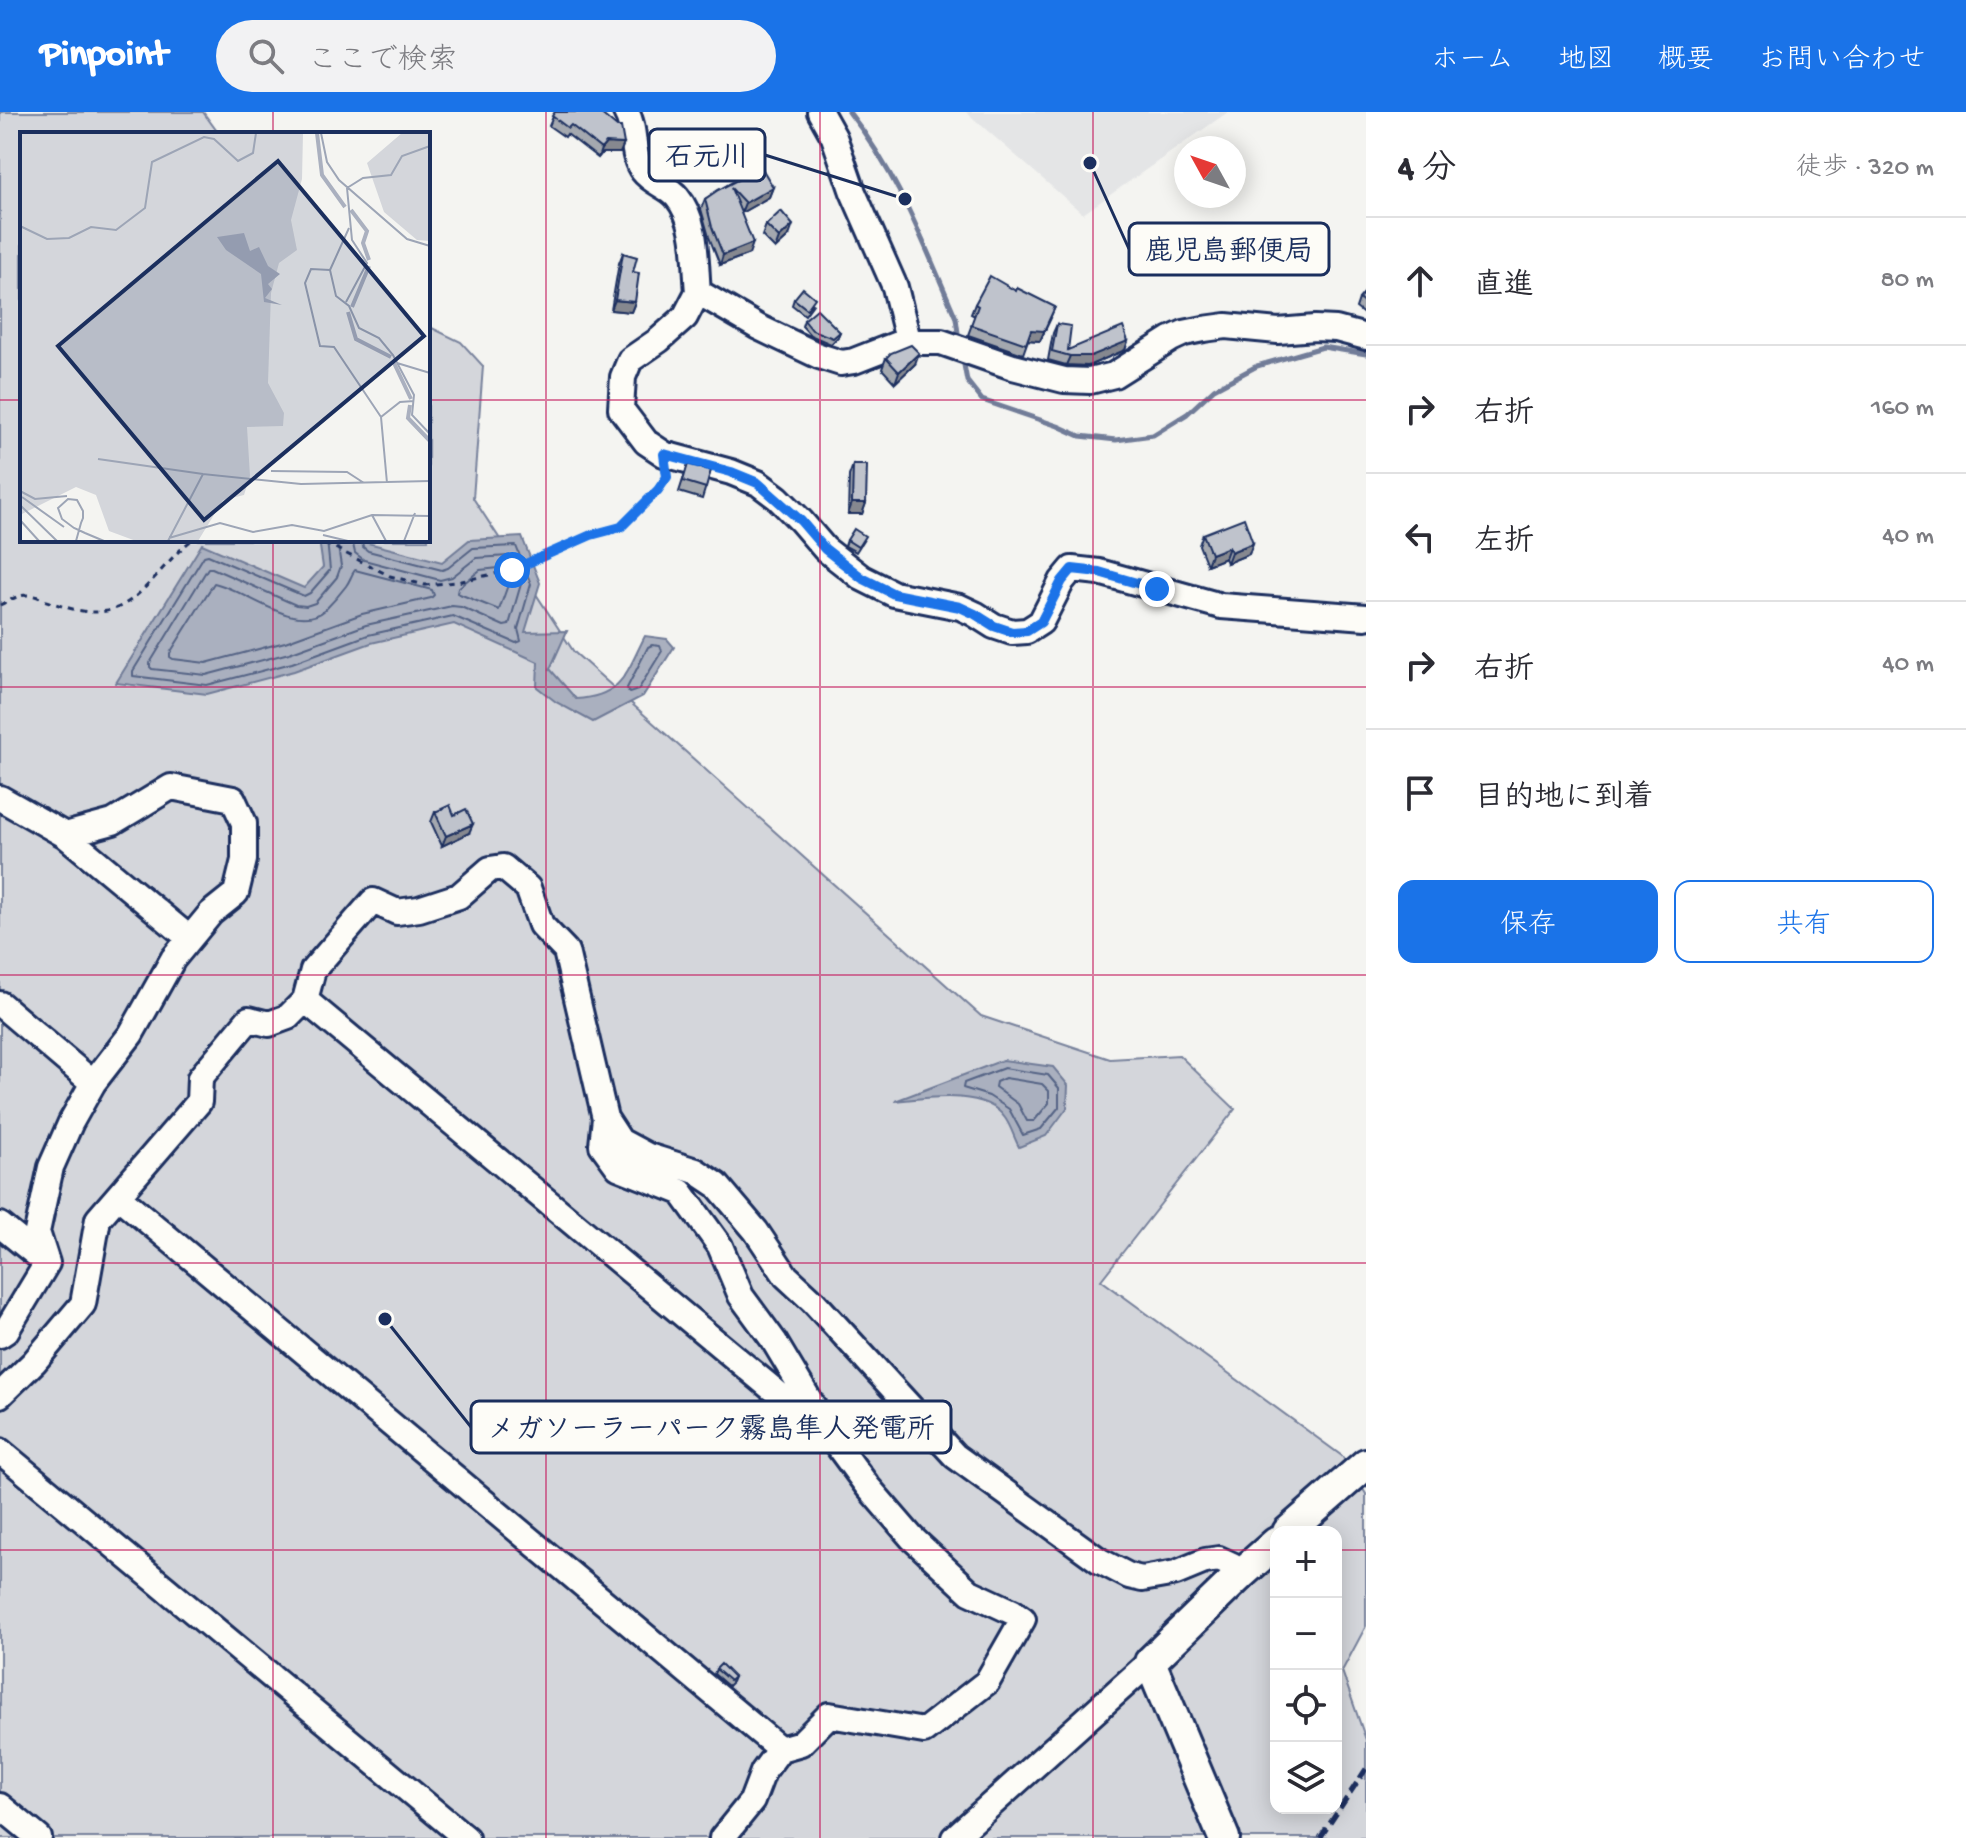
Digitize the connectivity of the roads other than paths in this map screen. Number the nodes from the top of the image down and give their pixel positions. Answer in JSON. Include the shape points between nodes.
{"nodes":[{"id":1,"x":626,"y":112,"type":"edge"},
{"id":2,"x":820,"y":112,"type":"edge"},
{"id":3,"x":698,"y":292,"type":"junction"},
{"id":4,"x":1366,"y":337,"type":"edge"},
{"id":5,"x":908,"y":340,"type":"junction"},
{"id":6,"x":1366,"y":617,"type":"edge"},
{"id":7,"x":0,"y":798,"type":"edge"},
{"id":8,"x":65,"y":835,"type":"junction"},
{"id":9,"x":189,"y":938,"type":"junction"},
{"id":10,"x":305,"y":1000,"type":"junction"},
{"id":11,"x":0,"y":1004,"type":"edge"},
{"id":12,"x":93,"y":1083,"type":"junction"},
{"id":13,"x":605,"y":1118,"type":"junction"},
{"id":14,"x":119,"y":1197,"type":"junction"},
{"id":15,"x":0,"y":1225,"type":"edge"},
{"id":16,"x":47,"y":1263,"type":"junction"},
{"id":17,"x":0,"y":1335,"type":"edge"},
{"id":18,"x":0,"y":1395,"type":"edge"},
{"id":19,"x":832,"y":1438,"type":"junction"},
{"id":20,"x":0,"y":1451,"type":"edge"},
{"id":21,"x":1366,"y":1464,"type":"edge"},
{"id":22,"x":1295,"y":1526,"type":"edge"},
{"id":23,"x":1270,"y":1548,"type":"edge"},
{"id":24,"x":1241,"y":1574,"type":"junction"},
{"id":25,"x":1150,"y":1662,"type":"junction"},
{"id":26,"x":780,"y":1749,"type":"junction"},
{"id":27,"x":0,"y":1806,"type":"edge"},
{"id":28,"x":1218,"y":1825,"type":"edge"},
{"id":29,"x":39,"y":1838,"type":"edge"},
{"id":30,"x":466,"y":1838,"type":"edge"},
{"id":31,"x":722,"y":1838,"type":"edge"},
{"id":32,"x":954,"y":1838,"type":"edge"}],
"edges":[{"from":1,"to":3,"type":"street","via":[[642,170],[675,193],[692,227]]},
{"from":2,"to":5,"type":"street","via":[[895,287]]},
{"from":3,"to":5,"type":"street","via":[[758,327],[841,363]]},
{"from":3,"to":6,"type":"street","via":[[685,317],[630,360],[621,409],[646,442],[664,454],[758,483],[825,549],[862,578],[894,594],[960,607],[994,626],[1027,631],[1041,622],[1072,569],[1221,606]]},
{"from":4,"to":5,"type":"street","via":[[1336,329],[1204,329],[1171,339],[1114,375],[1078,381],[1013,367],[941,342]]},
{"from":7,"to":8,"type":"street"},
{"from":8,"to":9,"type":"street"},
{"from":8,"to":9,"type":"street","via":[[113,822],[171,787],[233,799],[244,823],[244,860],[236,893]]},
{"from":9,"to":12,"type":"street","via":[[131,1034]]},
{"from":10,"to":13,"type":"street","via":[[313,970],[373,901],[397,912],[419,909],[459,896],[490,869],[503,867],[528,888],[541,925],[566,951]]},
{"from":10,"to":14,"type":"street","via":[[288,1017],[269,1024],[249,1019],[200,1078],[199,1102]]},
{"from":10,"to":19,"type":"street"},
{"from":11,"to":12,"type":"street"},
{"from":12,"to":16,"type":"street","via":[[51,1167],[37,1232]]},
{"from":13,"to":19,"type":"street","via":[[602,1145],[618,1167],[681,1192],[720,1246],[741,1296]]},
{"from":13,"to":24,"type":"street","via":[[620,1141],[696,1171],[717,1185],[786,1276],[955,1456],[1100,1561],[1142,1579],[1219,1559]]},
{"from":14,"to":18,"type":"street","via":[[98,1219],[83,1304]]},
{"from":14,"to":26,"type":"street"},
{"from":15,"to":16,"type":"street"},
{"from":16,"to":17,"type":"street"},
{"from":19,"to":26,"type":"street","via":[[912,1538],[970,1592],[1023,1619],[987,1682],[924,1731],[829,1715],[801,1743]]},
{"from":20,"to":30,"type":"street"},
{"from":21,"to":22,"type":"main road"},
{"from":23,"to":24,"type":"main road"},
{"from":24,"to":25,"type":"main road"},
{"from":25,"to":28,"type":"main road"},
{"from":25,"to":32,"type":"street"},
{"from":26,"to":31,"type":"street","via":[[763,1772],[752,1801]]},
{"from":27,"to":29,"type":"street"}]}
